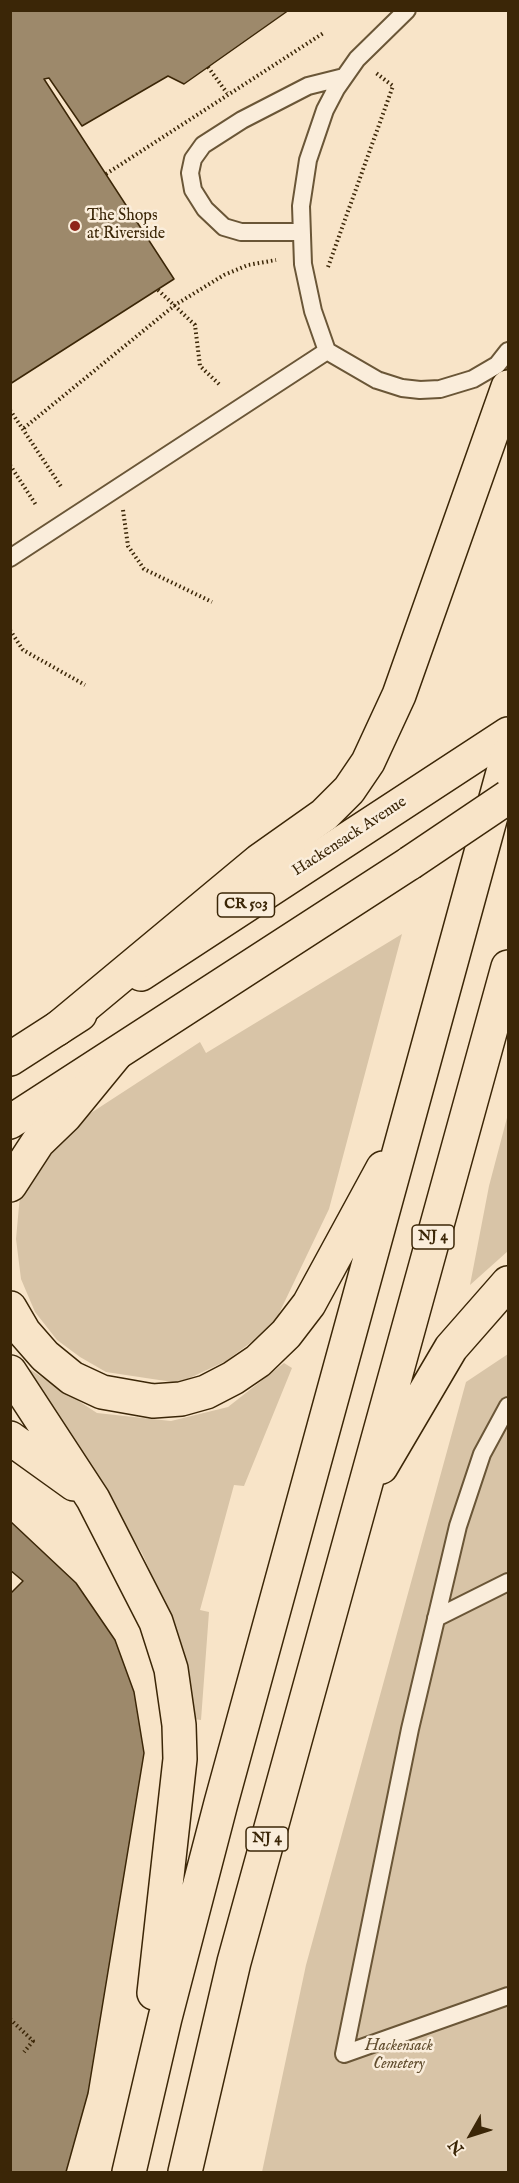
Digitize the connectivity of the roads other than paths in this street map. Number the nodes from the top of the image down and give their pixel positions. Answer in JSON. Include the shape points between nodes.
{"nodes":[{"id":1,"x":407,"y":10,"type":"edge"},
{"id":2,"x":344,"y":77,"type":"junction"},
{"id":3,"x":300,"y":232,"type":"junction"},
{"id":4,"x":327,"y":351,"type":"junction"},
{"id":5,"x":508,"y":351,"type":"edge"},
{"id":6,"x":508,"y":387,"type":"edge"},
{"id":7,"x":10,"y":558,"type":"edge"},
{"id":8,"x":508,"y":734,"type":"edge"},
{"id":9,"x":508,"y":754,"type":"edge"},
{"id":10,"x":508,"y":798,"type":"edge"},
{"id":11,"x":508,"y":967,"type":"edge"},
{"id":12,"x":57,"y":1029,"type":"junction"},
{"id":13,"x":10,"y":1038,"type":"edge"},
{"id":14,"x":115,"y":1055,"type":"junction"},
{"id":15,"x":10,"y":1059,"type":"edge"},
{"id":16,"x":10,"y":1122,"type":"edge"},
{"id":17,"x":407,"y":1124,"type":"junction"},
{"id":18,"x":10,"y":1185,"type":"edge"},
{"id":19,"x":508,"y":1283,"type":"edge"},
{"id":20,"x":10,"y":1308,"type":"edge"},
{"id":21,"x":10,"y":1372,"type":"edge"},
{"id":22,"x":508,"y":1406,"type":"edge"},
{"id":23,"x":10,"y":1438,"type":"edge"},
{"id":24,"x":93,"y":1499,"type":"junction"},
{"id":25,"x":358,"y":1508,"type":"junction"},
{"id":26,"x":508,"y":1582,"type":"edge"},
{"id":27,"x":436,"y":1618,"type":"junction"},
{"id":28,"x":508,"y":1996,"type":"edge"},
{"id":29,"x":139,"y":2126,"type":"junction"},
{"id":30,"x":129,"y":2172,"type":"edge"},
{"id":31,"x":185,"y":2172,"type":"edge"}],
"edges":[{"from":1,"to":2,"type":"lane"},
{"from":2,"to":3,"type":"lane","via":[[325,110],[308,160]]},
{"from":2,"to":3,"type":"lane","via":[[309,86],[242,120],[203,145],[189,173],[193,190],[205,209],[224,227],[241,232]]},
{"from":3,"to":4,"type":"lane","via":[[313,311]]},
{"from":4,"to":5,"type":"lane","via":[[377,380],[420,390],[440,389],[473,379],[497,364]]},
{"from":4,"to":7,"type":"lane"},
{"from":6,"to":12,"type":"main road","via":[[399,694],[368,762],[349,790],[324,815],[259,861]]},
{"from":8,"to":12,"type":"main road","name":"Hackensack Avenue","number":"CR 503"},
{"from":9,"to":17,"type":"main road"},
{"from":10,"to":14,"type":"main road","bridge":true},
{"from":11,"to":25,"type":"main road","number":"NJ 4"},
{"from":12,"to":13,"type":"lane"},
{"from":12,"to":15,"type":"main road","name":"Hackensack Avenue","number":"CR 503"},
{"from":14,"to":16,"type":"main road"},
{"from":14,"to":18,"type":"main road","via":[[38,1142]]},
{"from":17,"to":20,"type":"main road","via":[[309,1304],[258,1361],[206,1392],[153,1401],[102,1392],[72,1378],[45,1356]]},
{"from":17,"to":29,"type":"main road","via":[[221,1803]]},
{"from":19,"to":25,"type":"main road","via":[[451,1348]]},
{"from":21,"to":24,"type":"main road"},
{"from":22,"to":27,"type":"lane","via":[[482,1454],[458,1526]]},
{"from":23,"to":24,"type":"main road"},
{"from":24,"to":29,"type":"main road","via":[[156,1622],[171,1669],[179,1725],[180,1759]]},
{"from":25,"to":31,"type":"main road","number":"NJ 4","via":[[234,1962]]},
{"from":26,"to":27,"type":"lane"},
{"from":27,"to":28,"type":"lane","via":[[344,2054]]},
{"from":29,"to":30,"type":"main road"}]}
